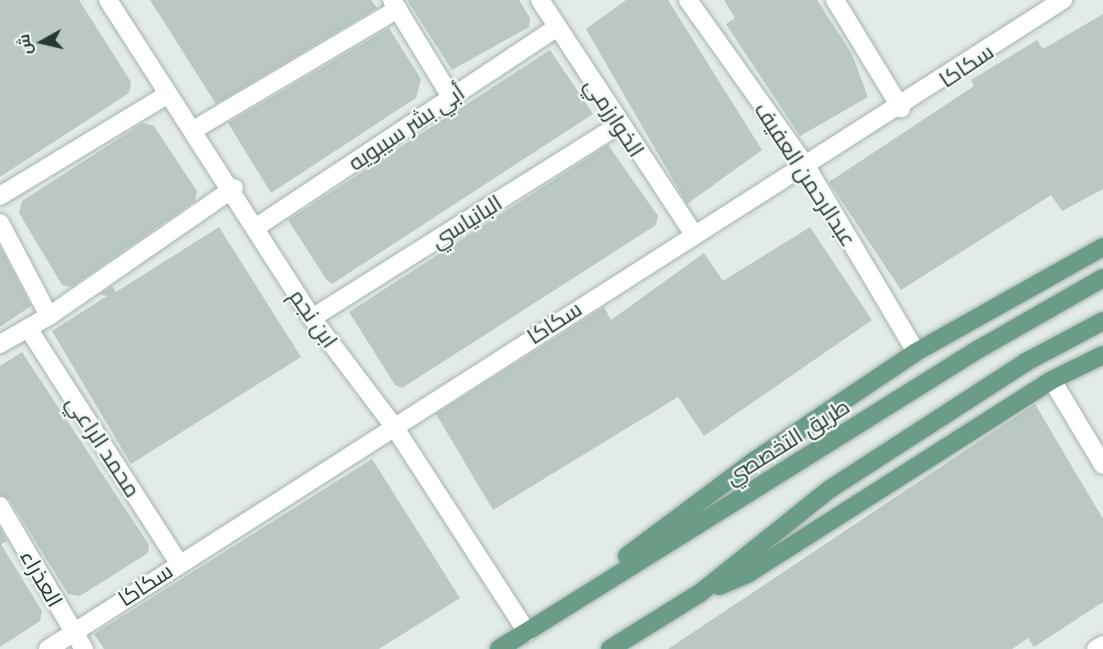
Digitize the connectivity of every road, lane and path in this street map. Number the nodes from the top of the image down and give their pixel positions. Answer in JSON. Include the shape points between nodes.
{"nodes":[{"id":1,"x":108,"y":0,"type":"edge"},
{"id":2,"x":540,"y":0,"type":"edge"},
{"id":3,"x":688,"y":0,"type":"edge"},
{"id":4,"x":835,"y":0,"type":"edge"},
{"id":5,"x":1063,"y":0,"type":"edge"},
{"id":6,"x":395,"y":5,"type":"edge"},
{"id":7,"x":556,"y":27,"type":"junction"},
{"id":8,"x":167,"y":95,"type":"junction"},
{"id":9,"x":451,"y":97,"type":"junction"},
{"id":10,"x":901,"y":108,"type":"junction"},
{"id":11,"x":619,"y":125,"type":"junction"},
{"id":12,"x":195,"y":129,"type":"junction"},
{"id":13,"x":806,"y":166,"type":"junction"},
{"id":14,"x":234,"y":189,"type":"junction"},
{"id":15,"x":0,"y":196,"type":"edge"},
{"id":16,"x":0,"y":223,"type":"edge"},
{"id":17,"x":255,"y":228,"type":"junction"},
{"id":18,"x":693,"y":233,"type":"junction"},
{"id":19,"x":1103,"y":247,"type":"edge"},
{"id":20,"x":1103,"y":278,"type":"edge"},
{"id":21,"x":49,"y":316,"type":"junction"},
{"id":22,"x":312,"y":318,"type":"junction"},
{"id":23,"x":1103,"y":321,"type":"edge"},
{"id":24,"x":28,"y":328,"type":"junction"},
{"id":25,"x":0,"y":344,"type":"edge"},
{"id":26,"x":916,"y":352,"type":"junction"},
{"id":27,"x":1103,"y":355,"type":"edge"},
{"id":28,"x":1052,"y":380,"type":"junction"},
{"id":29,"x":393,"y":425,"type":"junction"},
{"id":30,"x":1103,"y":465,"type":"edge"},
{"id":31,"x":0,"y":506,"type":"edge"},
{"id":32,"x":179,"y":563,"type":"junction"},
{"id":33,"x":700,"y":593,"type":"junction"},
{"id":34,"x":73,"y":631,"type":"junction"},
{"id":35,"x":527,"y":632,"type":"junction"},
{"id":36,"x":1103,"y":645,"type":"edge"},
{"id":37,"x":48,"y":649,"type":"edge"},
{"id":38,"x":84,"y":649,"type":"edge"},
{"id":39,"x":499,"y":649,"type":"edge"},
{"id":40,"x":610,"y":649,"type":"edge"},
{"id":41,"x":1096,"y":649,"type":"edge"}],
"edges":[{"from":1,"to":8,"type":"street","name":"ابن نجم"},
{"from":2,"to":7,"type":"street","name":"الخوارزمي"},
{"from":3,"to":13,"type":"street","name":"عبدالرحمن العفيف"},
{"from":4,"to":10,"type":"street"},
{"from":5,"to":10,"type":"street","name":"سكاكا"},
{"from":6,"to":9,"type":"street"},
{"from":6,"to":12,"type":"street"},
{"from":7,"to":9,"type":"street","name":"أبي بشر سيبويه"},
{"from":7,"to":11,"type":"street","name":"الخوارزمي"},
{"from":8,"to":12,"type":"street","name":"ابن نجم"},
{"from":8,"to":15,"type":"street"},
{"from":9,"to":17,"type":"street","name":"أبي بشر سيبويه"},
{"from":10,"to":13,"type":"street","name":"سكاكا"},
{"from":11,"to":18,"type":"street","name":"الخوارزمي"},
{"from":11,"to":22,"type":"street","name":"البانياسي"},
{"from":12,"to":14,"type":"street","name":"ابن نجم"},
{"from":13,"to":18,"type":"street","name":"سكاكا"},
{"from":13,"to":26,"type":"street","name":"عبدالرحمن العفيف"},
{"from":14,"to":17,"type":"street","name":"ابن نجم"},
{"from":14,"to":21,"type":"street"},
{"from":16,"to":21,"type":"street"},
{"from":17,"to":22,"type":"street","name":"ابن نجم"},
{"from":18,"to":29,"type":"street","name":"سكاكا"},
{"from":19,"to":26,"type":"main road"},
{"from":20,"to":35,"type":"main road","name":"طريق التخصصي","via":[[979,349]]},
{"from":21,"to":24,"type":"street"},
{"from":22,"to":29,"type":"street","name":"ابن نجم"},
{"from":23,"to":33,"type":"main road","via":[[995,383],[830,489]]},
{"from":24,"to":25,"type":"street"},
{"from":24,"to":32,"type":"street","name":"محمد الراعي"},
{"from":26,"to":35,"type":"main road","via":[[754,461]]},
{"from":27,"to":28,"type":"main road"},
{"from":28,"to":30,"type":"street"},
{"from":28,"to":33,"type":"main road","via":[[749,573]]},
{"from":29,"to":32,"type":"street","name":"سكاكا"},
{"from":29,"to":35,"type":"street","name":"ابن نجم"},
{"from":31,"to":34,"type":"street","name":"العذراء"},
{"from":32,"to":34,"type":"street","name":"سكاكا"},
{"from":33,"to":40,"type":"main road"},
{"from":34,"to":37,"type":"street","name":"سكاكا"},
{"from":34,"to":38,"type":"street","name":"العذراء"},
{"from":35,"to":39,"type":"main road","name":"طريق التخصصي"},
{"from":36,"to":41,"type":"street"}]}
